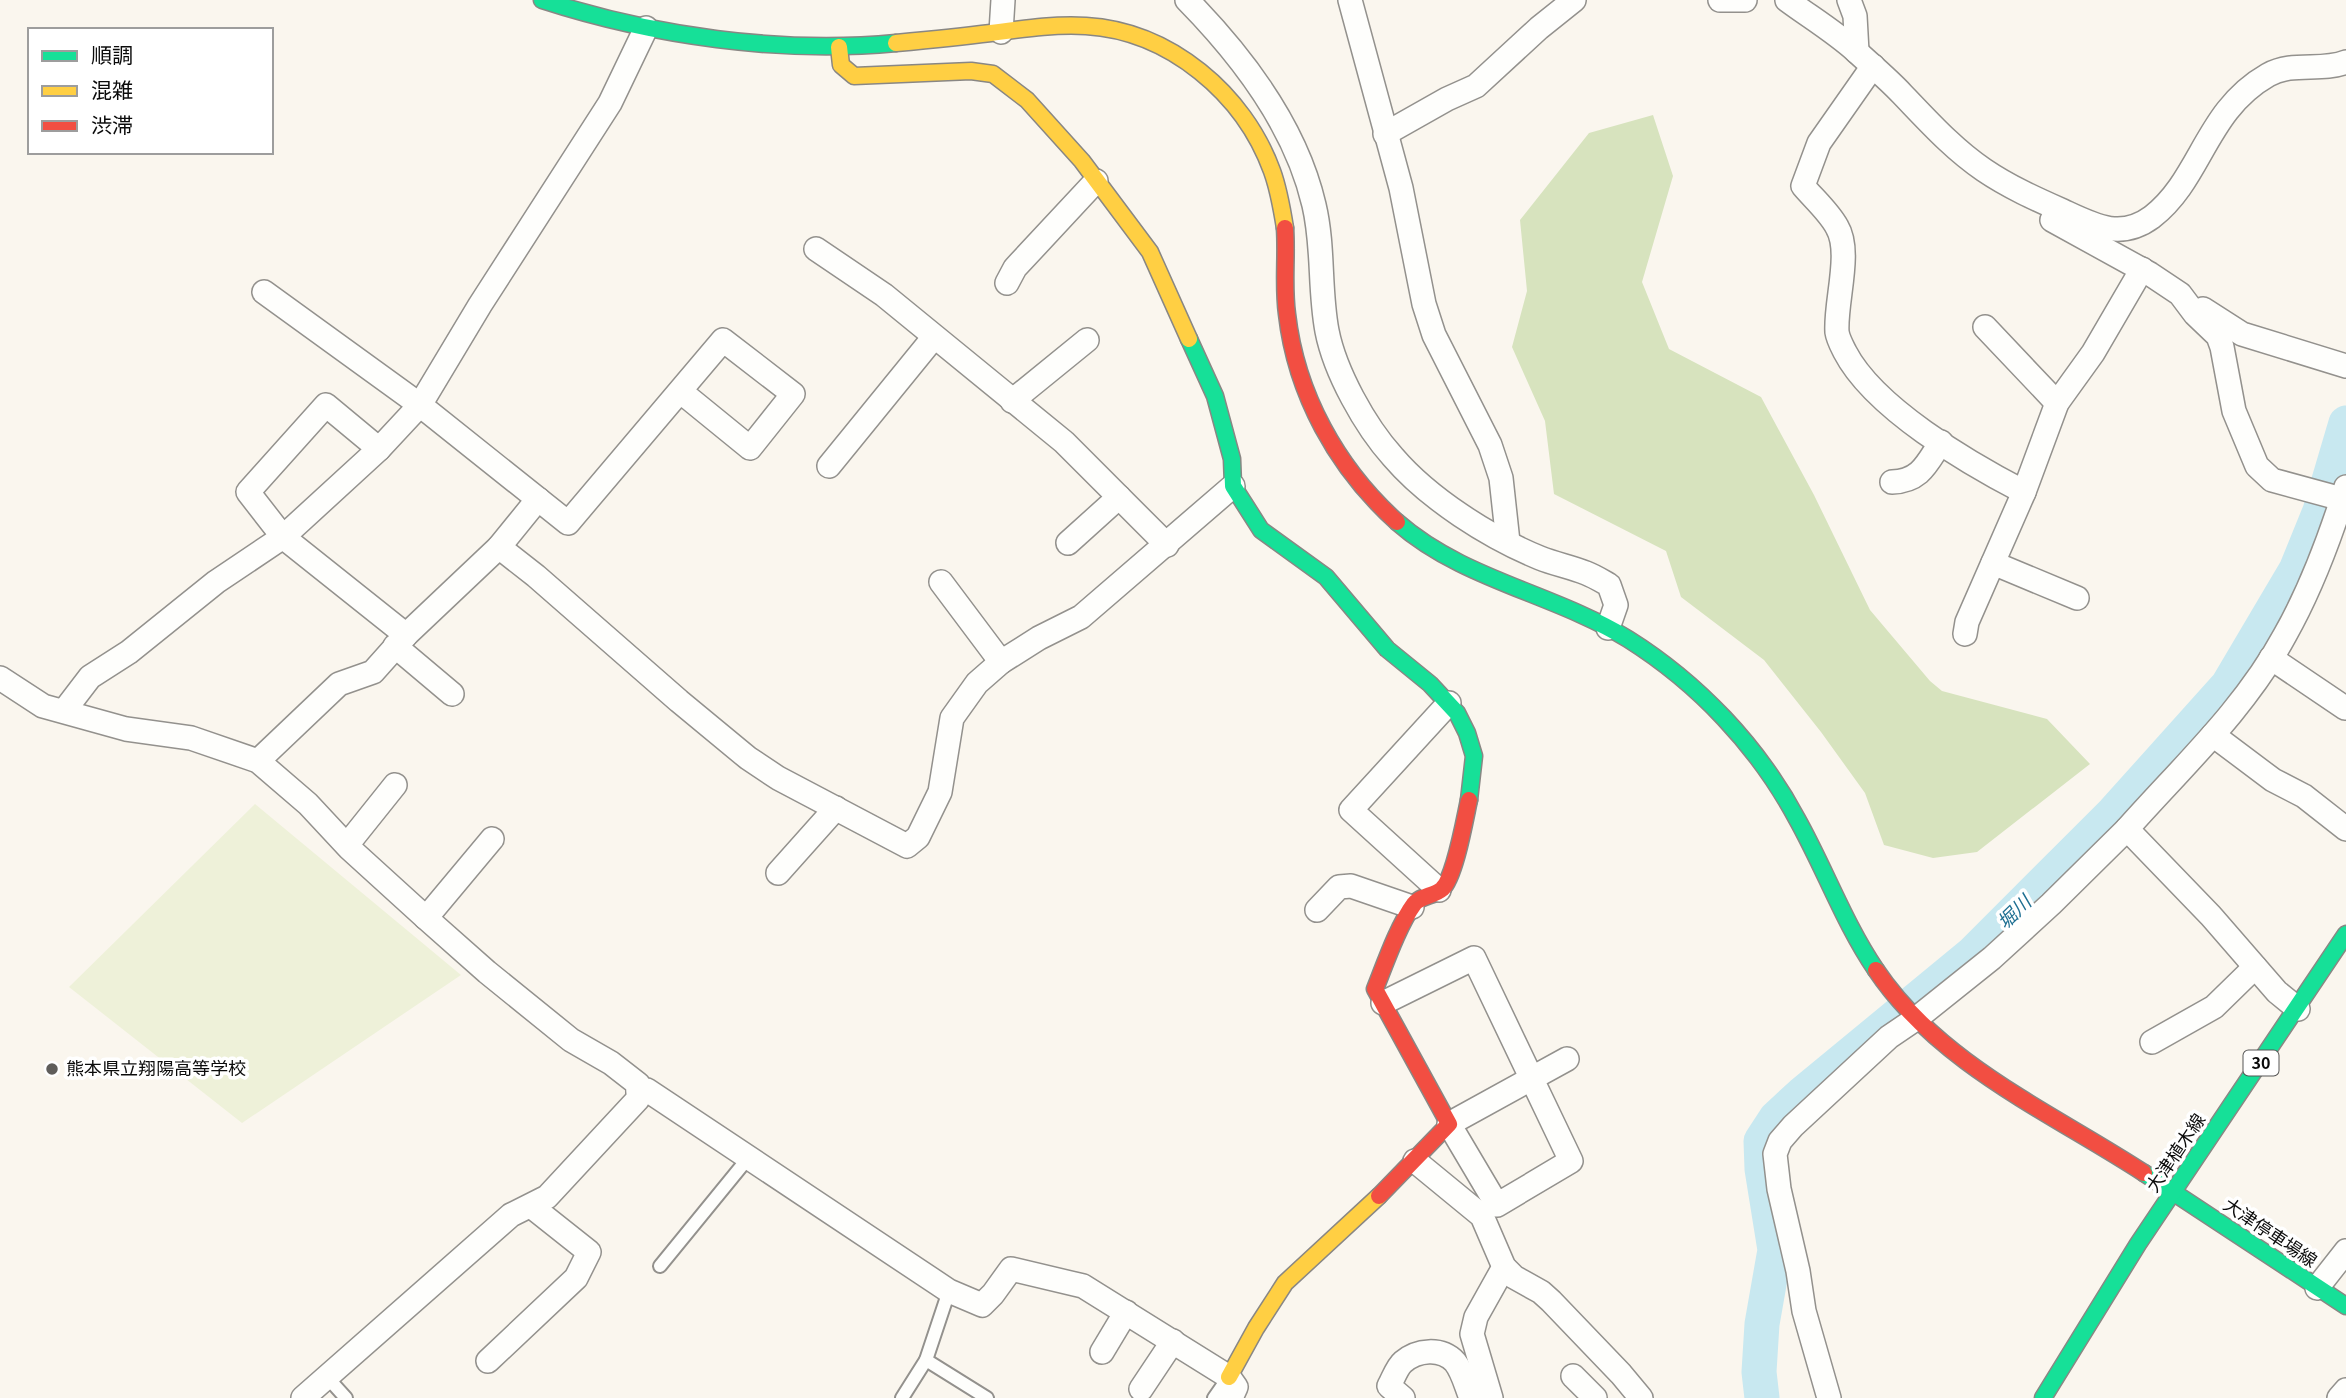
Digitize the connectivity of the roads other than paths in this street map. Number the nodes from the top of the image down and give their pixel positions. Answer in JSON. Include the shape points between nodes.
{"nodes":[{"id":1,"x":542,"y":0,"type":"edge"},
{"id":2,"x":1003,"y":0,"type":"edge"},
{"id":3,"x":1187,"y":0,"type":"edge"},
{"id":4,"x":1350,"y":0,"type":"edge"},
{"id":5,"x":1574,"y":0,"type":"edge"},
{"id":6,"x":1720,"y":0,"type":"edge"},
{"id":7,"x":1745,"y":0,"type":"edge"},
{"id":8,"x":1787,"y":0,"type":"edge"},
{"id":9,"x":1849,"y":0,"type":"edge"},
{"id":10,"x":566,"y":4,"type":"edge"},
{"id":11,"x":646,"y":28,"type":"junction"},
{"id":12,"x":1001,"y":32,"type":"junction"},
{"id":13,"x":839,"y":47,"type":"junction"},
{"id":14,"x":1865,"y":59,"type":"junction"},
{"id":15,"x":2346,"y":62,"type":"edge"},
{"id":16,"x":1385,"y":134,"type":"junction"},
{"id":17,"x":1096,"y":181,"type":"junction"},
{"id":18,"x":2016,"y":190,"type":"junction"},
{"id":19,"x":816,"y":249,"type":"dead end"},
{"id":20,"x":2142,"y":270,"type":"junction"},
{"id":21,"x":1007,"y":283,"type":"dead end"},
{"id":22,"x":264,"y":292,"type":"dead end"},
{"id":23,"x":2180,"y":294,"type":"junction"},
{"id":24,"x":1985,"y":327,"type":"dead end"},
{"id":25,"x":934,"y":337,"type":"junction"},
{"id":26,"x":1087,"y":340,"type":"dead end"},
{"id":27,"x":2346,"y":366,"type":"edge"},
{"id":28,"x":680,"y":391,"type":"junction"},
{"id":29,"x":1012,"y":401,"type":"junction"},
{"id":30,"x":2057,"y":403,"type":"junction"},
{"id":31,"x":420,"y":405,"type":"junction"},
{"id":32,"x":1941,"y":442,"type":"junction"},
{"id":33,"x":379,"y":449,"type":"junction"},
{"id":34,"x":829,"y":466,"type":"dead end"},
{"id":35,"x":1892,"y":482,"type":"dead end"},
{"id":36,"x":1233,"y":485,"type":"junction"},
{"id":37,"x":2345,"y":491,"type":"edge"},
{"id":38,"x":2024,"y":492,"type":"junction"},
{"id":39,"x":1119,"y":497,"type":"junction"},
{"id":40,"x":538,"y":499,"type":"junction"},
{"id":41,"x":283,"y":537,"type":"junction"},
{"id":42,"x":1508,"y":542,"type":"junction"},
{"id":43,"x":1068,"y":543,"type":"dead end"},
{"id":44,"x":1167,"y":545,"type":"junction"},
{"id":45,"x":499,"y":547,"type":"junction"},
{"id":46,"x":1993,"y":563,"type":"junction"},
{"id":47,"x":940,"y":582,"type":"dead end"},
{"id":48,"x":2077,"y":598,"type":"dead end"},
{"id":49,"x":1608,"y":628,"type":"junction"},
{"id":50,"x":1965,"y":634,"type":"dead end"},
{"id":51,"x":400,"y":640,"type":"junction"},
{"id":52,"x":2271,"y":658,"type":"junction"},
{"id":53,"x":1002,"y":662,"type":"junction"},
{"id":54,"x":0,"y":678,"type":"edge"},
{"id":55,"x":452,"y":694,"type":"dead end"},
{"id":56,"x":1449,"y":703,"type":"junction"},
{"id":57,"x":2344,"y":708,"type":"edge"},
{"id":58,"x":64,"y":711,"type":"junction"},
{"id":59,"x":2213,"y":735,"type":"junction"},
{"id":60,"x":258,"y":761,"type":"junction"},
{"id":61,"x":395,"y":785,"type":"dead end"},
{"id":62,"x":836,"y":808,"type":"junction"},
{"id":63,"x":2346,"y":829,"type":"edge"},
{"id":64,"x":2127,"y":830,"type":"junction"},
{"id":65,"x":492,"y":839,"type":"dead end"},
{"id":66,"x":347,"y":845,"type":"junction"},
{"id":67,"x":778,"y":873,"type":"dead end"},
{"id":68,"x":1439,"y":890,"type":"junction"},
{"id":69,"x":1412,"y":907,"type":"junction"},
{"id":70,"x":1317,"y":910,"type":"dead end"},
{"id":71,"x":426,"y":918,"type":"junction"},
{"id":72,"x":2346,"y":934,"type":"edge"},
{"id":73,"x":2255,"y":967,"type":"junction"},
{"id":74,"x":1382,"y":1003,"type":"junction"},
{"id":75,"x":2298,"y":1009,"type":"junction"},
{"id":76,"x":1914,"y":1016,"type":"junction"},
{"id":77,"x":2152,"y":1042,"type":"dead end"},
{"id":78,"x":1567,"y":1059,"type":"dead end"},
{"id":79,"x":1533,"y":1077,"type":"junction"},
{"id":80,"x":638,"y":1090,"type":"junction"},
{"id":81,"x":1449,"y":1124,"type":"junction"},
{"id":82,"x":749,"y":1157,"type":"junction"},
{"id":83,"x":1415,"y":1161,"type":"junction"},
{"id":84,"x":2173,"y":1191,"type":"junction"},
{"id":85,"x":531,"y":1206,"type":"junction"},
{"id":86,"x":2346,"y":1251,"type":"edge"},
{"id":87,"x":660,"y":1266,"type":"dead end"},
{"id":88,"x":1504,"y":1266,"type":"junction"},
{"id":89,"x":2317,"y":1288,"type":"junction"},
{"id":90,"x":949,"y":1291,"type":"junction"},
{"id":91,"x":2346,"y":1306,"type":"edge"},
{"id":92,"x":1126,"y":1312,"type":"junction"},
{"id":93,"x":1173,"y":1341,"type":"junction"},
{"id":94,"x":1102,"y":1352,"type":"dead end"},
{"id":95,"x":926,"y":1360,"type":"junction"},
{"id":96,"x":488,"y":1361,"type":"dead end"},
{"id":97,"x":1573,"y":1376,"type":"dead end"},
{"id":98,"x":327,"y":1377,"type":"junction"},
{"id":99,"x":1230,"y":1388,"type":"edge"},
{"id":100,"x":1141,"y":1389,"type":"dead end"},
{"id":101,"x":2346,"y":1390,"type":"edge"},
{"id":102,"x":303,"y":1398,"type":"edge"},
{"id":103,"x":346,"y":1398,"type":"edge"},
{"id":104,"x":902,"y":1398,"type":"edge"},
{"id":105,"x":987,"y":1398,"type":"edge"},
{"id":106,"x":1214,"y":1398,"type":"edge"},
{"id":107,"x":1403,"y":1398,"type":"edge"},
{"id":108,"x":1471,"y":1398,"type":"edge"},
{"id":109,"x":1491,"y":1398,"type":"edge"},
{"id":110,"x":1595,"y":1398,"type":"edge"},
{"id":111,"x":1641,"y":1398,"type":"edge"},
{"id":112,"x":1829,"y":1398,"type":"edge"},
{"id":113,"x":2043,"y":1398,"type":"edge"},
{"id":114,"x":2339,"y":1398,"type":"edge"}],
"edges":[{"from":1,"to":10,"type":"street","name":"大津停車場線"},
{"from":2,"to":12,"type":"street"},
{"from":3,"to":42,"type":"street","via":[[1272,107],[1302,165],[1321,240],[1327,332],[1368,426],[1421,484]]},
{"from":4,"to":16,"type":"street"},
{"from":5,"to":16,"type":"street","via":[[1476,86]]},
{"from":6,"to":7,"type":"street"},
{"from":8,"to":14,"type":"street"},
{"from":9,"to":14,"type":"street"},
{"from":10,"to":11,"type":"street","name":"大津停車場線"},
{"from":11,"to":13,"type":"street","name":"大津停車場線"},
{"from":11,"to":31,"type":"street","via":[[610,103]]},
{"from":12,"to":13,"type":"street","name":"大津停車場線"},
{"from":12,"to":49,"type":"street","name":"大津停車場線","via":[[1065,24],[1133,34],[1185,61],[1224,92],[1251,125],[1273,172],[1284,225],[1287,324],[1307,395],[1339,456],[1378,505],[1434,550]]},
{"from":13,"to":17,"type":"street","via":[[841,65],[854,76],[993,74],[1027,100]]},
{"from":14,"to":18,"type":"street","via":[[1937,131]]},
{"from":14,"to":32,"type":"street","via":[[1819,143],[1803,186],[1838,228],[1843,254],[1837,335],[1852,365],[1905,419]]},
{"from":15,"to":18,"type":"street","via":[[2294,66],[2271,73],[2249,88],[2214,127],[2179,187],[2153,216],[2131,229],[2108,229]]},
{"from":16,"to":42,"type":"street","via":[[1434,335],[1490,445],[1501,478]]},
{"from":17,"to":21,"type":"street","via":[[1015,268]]},
{"from":17,"to":36,"type":"street","via":[[1150,252],[1189,335],[1215,396],[1232,459]]},
{"from":18,"to":20,"type":"street","via":[[2026,204]]},
{"from":19,"to":25,"type":"street","via":[[884,295]]},
{"from":20,"to":23,"type":"street"},
{"from":20,"to":30,"type":"street"},
{"from":22,"to":31,"type":"street"},
{"from":23,"to":27,"type":"street","via":[[2242,334]]},
{"from":23,"to":37,"type":"street","via":[[2218,336],[2234,411],[2257,466],[2272,480]]},
{"from":24,"to":30,"type":"street"},
{"from":25,"to":29,"type":"street"},
{"from":25,"to":34,"type":"street"},
{"from":26,"to":29,"type":"street"},
{"from":28,"to":28,"type":"street","via":[[723,340],[793,394],[750,448]]},
{"from":28,"to":40,"type":"street","via":[[568,523]]},
{"from":29,"to":39,"type":"street","via":[[1064,442]]},
{"from":30,"to":38,"type":"street"},
{"from":31,"to":33,"type":"street"},
{"from":31,"to":40,"type":"street"},
{"from":32,"to":35,"type":"street","via":[[1922,472]]},
{"from":32,"to":38,"type":"street"},
{"from":33,"to":41,"type":"street"},
{"from":33,"to":41,"type":"street","via":[[326,405],[248,492]]},
{"from":36,"to":44,"type":"street"},
{"from":36,"to":56,"type":"street","via":[[1261,530],[1326,577],[1387,649]]},
{"from":37,"to":52,"type":"street","via":[[2310,586]]},
{"from":38,"to":46,"type":"street"},
{"from":39,"to":43,"type":"street"},
{"from":39,"to":44,"type":"street"},
{"from":40,"to":45,"type":"street"},
{"from":41,"to":51,"type":"street"},
{"from":41,"to":58,"type":"street","via":[[90,677]]},
{"from":42,"to":49,"type":"street","via":[[1609,585],[1616,605]]},
{"from":44,"to":53,"type":"street","via":[[1081,617]]},
{"from":45,"to":51,"type":"street"},
{"from":45,"to":62,"type":"street","via":[[748,758]]},
{"from":46,"to":48,"type":"street"},
{"from":46,"to":50,"type":"street"},
{"from":47,"to":53,"type":"street"},
{"from":49,"to":76,"type":"street","name":"大津停車場線","via":[[1682,679],[1746,744],[1796,815],[1853,935]]},
{"from":51,"to":55,"type":"street"},
{"from":51,"to":60,"type":"street","via":[[373,672],[340,684]]},
{"from":52,"to":57,"type":"street"},
{"from":52,"to":59,"type":"street"},
{"from":53,"to":62,"type":"street","via":[[977,683],[952,718],[940,792],[918,837],[906,846]]},
{"from":54,"to":58,"type":"street","via":[[43,706]]},
{"from":56,"to":68,"type":"street","via":[[1474,756],[1460,841],[1448,879]]},
{"from":56,"to":68,"type":"street","via":[[1351,810]]},
{"from":58,"to":60,"type":"street","via":[[126,729],[191,738]]},
{"from":59,"to":63,"type":"street"},
{"from":59,"to":64,"type":"street"},
{"from":60,"to":66,"type":"street"},
{"from":61,"to":66,"type":"street"},
{"from":62,"to":67,"type":"street"},
{"from":64,"to":73,"type":"street"},
{"from":64,"to":76,"type":"street","via":[[2012,940]]},
{"from":65,"to":71,"type":"street"},
{"from":66,"to":71,"type":"street"},
{"from":68,"to":69,"type":"street"},
{"from":69,"to":70,"type":"street","via":[[1351,886],[1339,887]]},
{"from":69,"to":74,"type":"street","via":[[1375,989]]},
{"from":71,"to":80,"type":"street","via":[[571,1040],[638,1084]]},
{"from":72,"to":75,"type":"street","name":"大津植木線","number":"30"},
{"from":73,"to":75,"type":"street"},
{"from":73,"to":77,"type":"street","via":[[2214,1007]]},
{"from":74,"to":79,"type":"street","via":[[1474,957]]},
{"from":74,"to":81,"type":"street"},
{"from":75,"to":84,"type":"street","name":"大津植木線","number":"30"},
{"from":76,"to":84,"type":"street","name":"大津停車場線","via":[[1975,1066]]},
{"from":76,"to":112,"type":"street","via":[[1793,1126],[1775,1154],[1804,1311]]},
{"from":78,"to":79,"type":"street"},
{"from":79,"to":81,"type":"street"},
{"from":79,"to":81,"type":"street","via":[[1571,1161],[1497,1205]]},
{"from":80,"to":82,"type":"street","via":[[647,1090]]},
{"from":80,"to":85,"type":"street","via":[[638,1099],[547,1197]]},
{"from":81,"to":83,"type":"street"},
{"from":82,"to":87,"type":"lane"},
{"from":82,"to":90,"type":"street"},
{"from":83,"to":88,"type":"street","via":[[1482,1216]]},
{"from":83,"to":99,"type":"street","via":[[1285,1283],[1256,1328]]},
{"from":84,"to":89,"type":"street","name":"大津停車場線"},
{"from":84,"to":113,"type":"street","name":"大津植木線","number":"30"},
{"from":85,"to":96,"type":"street","via":[[589,1252],[576,1278]]},
{"from":85,"to":98,"type":"street","via":[[511,1215]]},
{"from":86,"to":89,"type":"street"},
{"from":88,"to":109,"type":"street","via":[[1476,1317],[1472,1334]]},
{"from":88,"to":111,"type":"street","via":[[1551,1301]]},
{"from":89,"to":91,"type":"street","name":"大津停車場線"},
{"from":90,"to":92,"type":"street","via":[[982,1305],[1011,1269],[1083,1286]]},
{"from":90,"to":95,"type":"lane"},
{"from":92,"to":93,"type":"street"},
{"from":92,"to":94,"type":"street"},
{"from":93,"to":99,"type":"street"},
{"from":93,"to":100,"type":"street"},
{"from":95,"to":104,"type":"lane"},
{"from":95,"to":105,"type":"lane"},
{"from":97,"to":110,"type":"street"},
{"from":98,"to":102,"type":"street"},
{"from":98,"to":103,"type":"lane"},
{"from":99,"to":106,"type":"lane"},
{"from":101,"to":114,"type":"street"},
{"from":107,"to":108,"type":"street","via":[[1389,1386],[1402,1363],[1424,1351],[1454,1360]]}]}
